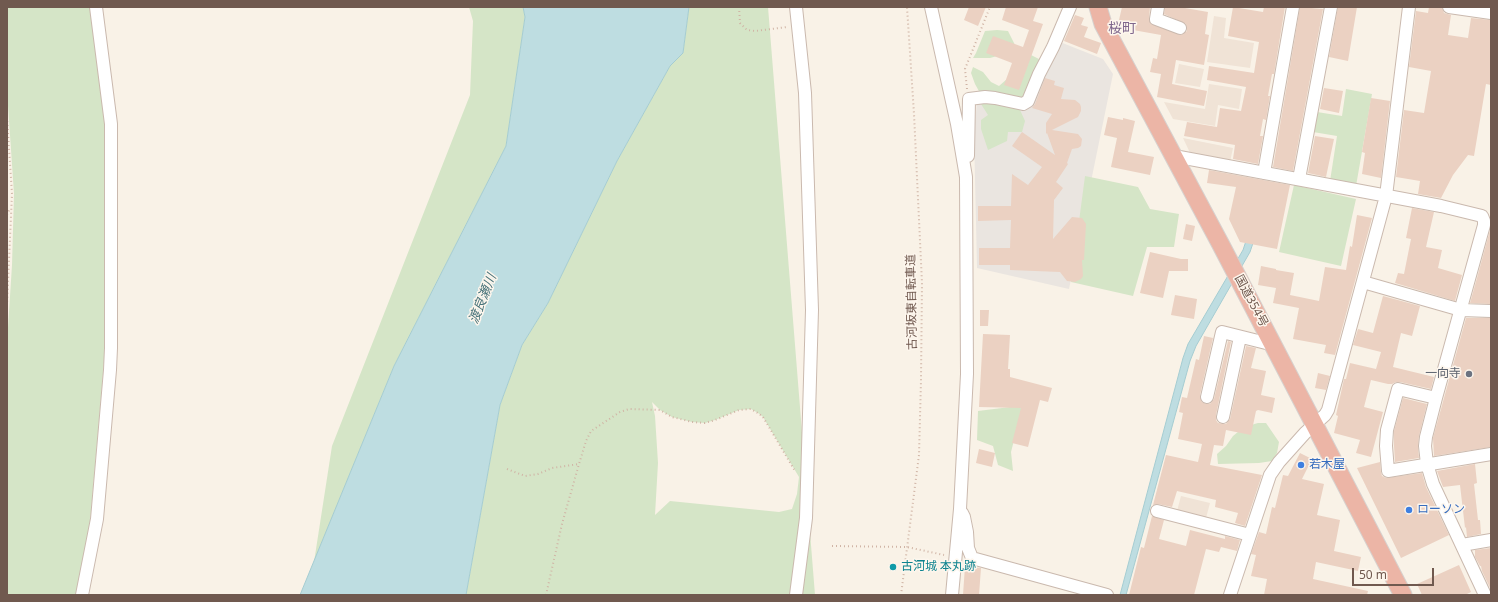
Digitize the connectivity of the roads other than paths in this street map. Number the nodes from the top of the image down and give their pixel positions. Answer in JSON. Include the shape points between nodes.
{"nodes":[{"id":1,"x":96,"y":7,"type":"edge"},
{"id":2,"x":796,"y":7,"type":"edge"},
{"id":3,"x":931,"y":7,"type":"edge"},
{"id":4,"x":1070,"y":7,"type":"edge"},
{"id":5,"x":1098,"y":7,"type":"edge"},
{"id":6,"x":1158,"y":7,"type":"edge"},
{"id":7,"x":1293,"y":7,"type":"edge"},
{"id":8,"x":1330,"y":7,"type":"edge"},
{"id":9,"x":1409,"y":7,"type":"edge"},
{"id":10,"x":1449,"y":7,"type":"edge"},
{"id":11,"x":1491,"y":13,"type":"edge"},
{"id":12,"x":1180,"y":28,"type":"dead end"},
{"id":13,"x":1174,"y":156,"type":"junction"},
{"id":14,"x":1264,"y":173,"type":"junction"},
{"id":15,"x":966,"y":177,"type":"junction"},
{"id":16,"x":1299,"y":179,"type":"junction"},
{"id":17,"x":1386,"y":196,"type":"junction"},
{"id":18,"x":1486,"y":216,"type":"edge"},
{"id":19,"x":1363,"y":282,"type":"junction"},
{"id":20,"x":1461,"y":310,"type":"junction"},
{"id":21,"x":1491,"y":311,"type":"edge"},
{"id":22,"x":1240,"y":337,"type":"junction"},
{"id":23,"x":1274,"y":345,"type":"junction"},
{"id":24,"x":1207,"y":396,"type":"dead end"},
{"id":25,"x":1436,"y":398,"type":"junction"},
{"id":26,"x":1223,"y":417,"type":"dead end"},
{"id":27,"x":1315,"y":424,"type":"junction"},
{"id":28,"x":1491,"y":454,"type":"edge"},
{"id":29,"x":1427,"y":464,"type":"junction"},
{"id":30,"x":960,"y":509,"type":"junction"},
{"id":31,"x":1157,"y":511,"type":"dead end"},
{"id":32,"x":1250,"y":535,"type":"junction"},
{"id":33,"x":1491,"y":540,"type":"edge"},
{"id":34,"x":1462,"y":545,"type":"junction"},
{"id":35,"x":82,"y":595,"type":"edge"},
{"id":36,"x":796,"y":595,"type":"edge"},
{"id":37,"x":952,"y":595,"type":"edge"},
{"id":38,"x":1107,"y":595,"type":"edge"},
{"id":39,"x":1230,"y":595,"type":"edge"},
{"id":40,"x":1403,"y":595,"type":"edge"},
{"id":41,"x":1485,"y":595,"type":"edge"}],
"edges":[{"from":1,"to":35,"type":"street","via":[[111,124],[111,348],[97,519]]},
{"from":2,"to":36,"type":"street","via":[[805,93],[812,310],[806,518]]},
{"from":3,"to":15,"type":"street"},
{"from":4,"to":15,"type":"street","via":[[1028,101],[1023,104],[985,97],[969,99]]},
{"from":5,"to":13,"type":"highway","name":"国道354号","via":[[1103,24]]},
{"from":6,"to":12,"type":"street","via":[[1156,18]]},
{"from":7,"to":14,"type":"street"},
{"from":8,"to":16,"type":"street"},
{"from":9,"to":17,"type":"street"},
{"from":10,"to":11,"type":"street"},
{"from":13,"to":14,"type":"street"},
{"from":13,"to":23,"type":"highway","name":"国道354号"},
{"from":14,"to":16,"type":"street"},
{"from":15,"to":30,"type":"street","via":[[967,374]]},
{"from":16,"to":17,"type":"street"},
{"from":17,"to":18,"type":"street"},
{"from":17,"to":19,"type":"street"},
{"from":18,"to":20,"type":"street"},
{"from":19,"to":20,"type":"street"},
{"from":19,"to":27,"type":"street","via":[[1328,410]]},
{"from":20,"to":21,"type":"street"},
{"from":20,"to":25,"type":"street"},
{"from":22,"to":23,"type":"street"},
{"from":22,"to":24,"type":"street","via":[[1222,332]]},
{"from":22,"to":26,"type":"street"},
{"from":23,"to":27,"type":"highway","name":"国道354号"},
{"from":25,"to":29,"type":"street","via":[[1426,437]]},
{"from":25,"to":29,"type":"street","via":[[1398,389],[1387,430],[1388,471]]},
{"from":27,"to":32,"type":"street","via":[[1270,475]]},
{"from":27,"to":40,"type":"highway","name":"国道354号"},
{"from":28,"to":29,"type":"street"},
{"from":29,"to":34,"type":"street","via":[[1433,484]]},
{"from":30,"to":37,"type":"street"},
{"from":30,"to":38,"type":"street","via":[[972,558]]},
{"from":31,"to":32,"type":"street"},
{"from":32,"to":39,"type":"street"},
{"from":33,"to":34,"type":"street"},
{"from":34,"to":41,"type":"street"}]}
